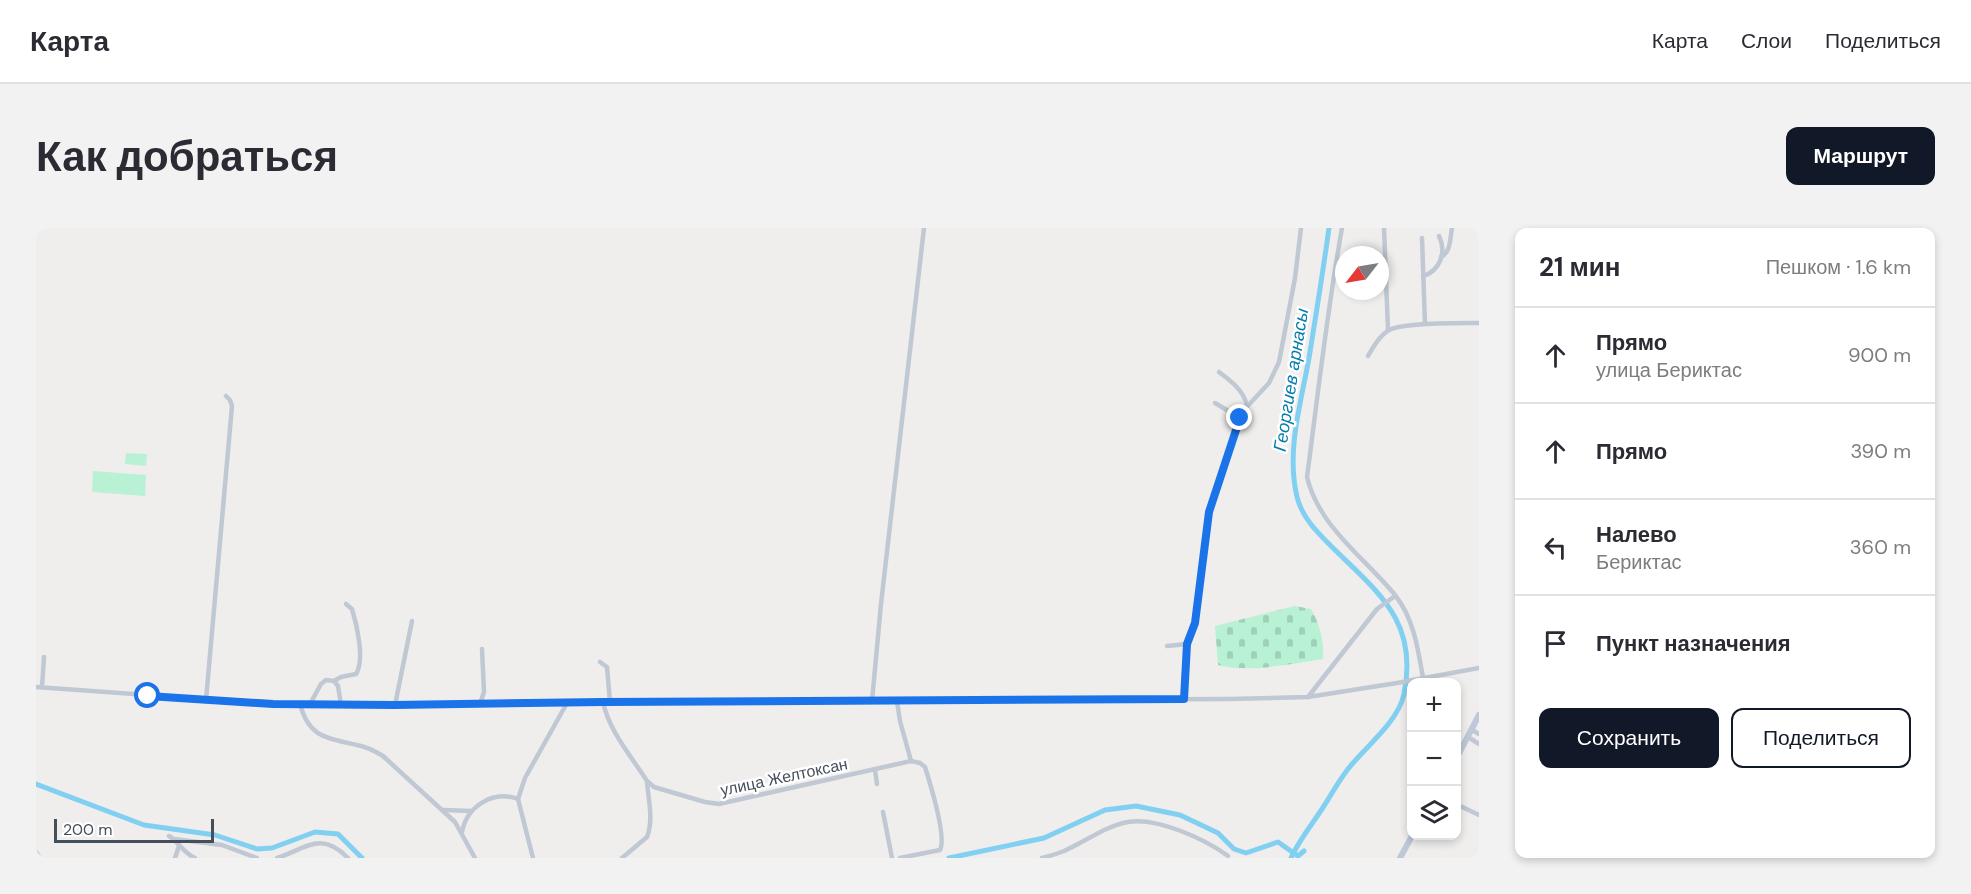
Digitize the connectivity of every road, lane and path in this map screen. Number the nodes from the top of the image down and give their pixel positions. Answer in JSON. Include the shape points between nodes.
{"nodes":[{"id":1,"x":924,"y":228,"type":"edge"},
{"id":2,"x":1301,"y":228,"type":"edge"},
{"id":3,"x":1342,"y":228,"type":"edge"},
{"id":4,"x":1384,"y":228,"type":"edge"},
{"id":5,"x":1452,"y":228,"type":"edge"},
{"id":6,"x":1439,"y":236,"type":"dead end"},
{"id":7,"x":1422,"y":238,"type":"dead end"},
{"id":8,"x":1441,"y":257,"type":"junction"},
{"id":9,"x":1423,"y":276,"type":"junction"},
{"id":10,"x":1479,"y":322,"type":"edge"},
{"id":11,"x":1425,"y":324,"type":"junction"},
{"id":12,"x":1388,"y":330,"type":"junction"},
{"id":13,"x":1368,"y":356,"type":"dead end"},
{"id":14,"x":1219,"y":372,"type":"dead end"},
{"id":15,"x":226,"y":396,"type":"dead end"},
{"id":16,"x":1215,"y":403,"type":"dead end"},
{"id":17,"x":1247,"y":405,"type":"junction"},
{"id":18,"x":1241,"y":415,"type":"junction"},
{"id":19,"x":1394,"y":596,"type":"junction"},
{"id":20,"x":346,"y":604,"type":"dead end"},
{"id":21,"x":412,"y":621,"type":"dead end"},
{"id":22,"x":1187,"y":644,"type":"junction"},
{"id":23,"x":1167,"y":646,"type":"dead end"},
{"id":24,"x":482,"y":649,"type":"dead end"},
{"id":25,"x":44,"y":657,"type":"dead end"},
{"id":26,"x":600,"y":662,"type":"dead end"},
{"id":27,"x":1479,"y":668,"type":"edge"},
{"id":28,"x":1467,"y":669,"type":"junction"},
{"id":29,"x":1479,"y":674,"type":"edge"},
{"id":30,"x":1420,"y":678,"type":"edge"},
{"id":31,"x":1425,"y":678,"type":"edge"},
{"id":32,"x":334,"y":681,"type":"junction"},
{"id":33,"x":1407,"y":681,"type":"edge"},
{"id":34,"x":39,"y":687,"type":"edge"},
{"id":35,"x":1308,"y":697,"type":"junction"},
{"id":36,"x":1184,"y":699,"type":"junction"},
{"id":37,"x":206,"y":700,"type":"junction"},
{"id":38,"x":872,"y":701,"type":"junction"},
{"id":39,"x":897,"y":701,"type":"junction"},
{"id":40,"x":603,"y":702,"type":"junction"},
{"id":41,"x":610,"y":702,"type":"junction"},
{"id":42,"x":567,"y":703,"type":"junction"},
{"id":43,"x":300,"y":704,"type":"junction"},
{"id":44,"x":310,"y":704,"type":"junction"},
{"id":45,"x":480,"y":704,"type":"junction"},
{"id":46,"x":341,"y":705,"type":"junction"},
{"id":47,"x":394,"y":705,"type":"junction"},
{"id":48,"x":1479,"y":715,"type":"edge"},
{"id":49,"x":1472,"y":729,"type":"junction"},
{"id":50,"x":1479,"y":734,"type":"edge"},
{"id":51,"x":1468,"y":737,"type":"junction"},
{"id":52,"x":1479,"y":744,"type":"edge"},
{"id":53,"x":1461,"y":750,"type":"edge"},
{"id":54,"x":911,"y":761,"type":"junction"},
{"id":55,"x":875,"y":770,"type":"junction"},
{"id":56,"x":647,"y":781,"type":"junction"},
{"id":57,"x":877,"y":784,"type":"dead end"},
{"id":58,"x":518,"y":799,"type":"junction"},
{"id":59,"x":1461,"y":806,"type":"edge"},
{"id":60,"x":443,"y":810,"type":"junction"},
{"id":61,"x":471,"y":811,"type":"junction"},
{"id":62,"x":883,"y":812,"type":"dead end"},
{"id":63,"x":1479,"y":815,"type":"edge"},
{"id":64,"x":462,"y":833,"type":"junction"},
{"id":65,"x":1410,"y":840,"type":"edge"},
{"id":66,"x":179,"y":846,"type":"junction"},
{"id":67,"x":36,"y":852,"type":"edge"},
{"id":68,"x":1228,"y":856,"type":"dead end"},
{"id":69,"x":40,"y":858,"type":"edge"},
{"id":70,"x":175,"y":858,"type":"edge"},
{"id":71,"x":195,"y":858,"type":"edge"},
{"id":72,"x":257,"y":858,"type":"edge"},
{"id":73,"x":277,"y":858,"type":"edge"},
{"id":74,"x":348,"y":858,"type":"edge"},
{"id":75,"x":475,"y":858,"type":"edge"},
{"id":76,"x":533,"y":858,"type":"edge"},
{"id":77,"x":622,"y":858,"type":"edge"},
{"id":78,"x":892,"y":858,"type":"edge"},
{"id":79,"x":900,"y":858,"type":"edge"},
{"id":80,"x":1042,"y":858,"type":"edge"},
{"id":81,"x":1400,"y":858,"type":"edge"}],
"edges":[{"from":1,"to":38,"type":"street"},
{"from":2,"to":17,"type":"street","via":[[1279,362],[1269,382]]},
{"from":3,"to":19,"type":"street","via":[[1326,318],[1307,477],[1310,490],[1337,535]]},
{"from":4,"to":12,"type":"street"},
{"from":5,"to":8,"type":"street","via":[[1449,248]]},
{"from":6,"to":8,"type":"street"},
{"from":7,"to":9,"type":"street"},
{"from":8,"to":9,"type":"street","via":[[1434,271]]},
{"from":9,"to":11,"type":"street"},
{"from":10,"to":11,"type":"street"},
{"from":11,"to":12,"type":"street"},
{"from":12,"to":13,"type":"street"},
{"from":14,"to":17,"type":"street","via":[[1235,385]]},
{"from":15,"to":37,"type":"street","via":[[232,406]]},
{"from":16,"to":18,"type":"street"},
{"from":17,"to":18,"type":"street"},
{"from":18,"to":22,"type":"street","via":[[1209,512],[1195,623]]},
{"from":19,"to":30,"type":"street","via":[[1416,635]]},
{"from":19,"to":35,"type":"street","via":[[1377,609]]},
{"from":20,"to":32,"type":"street","via":[[352,609],[360,664],[356,674]]},
{"from":21,"to":47,"type":"street"},
{"from":22,"to":23,"type":"street"},
{"from":22,"to":36,"type":"street"},
{"from":24,"to":45,"type":"street","via":[[484,692]]},
{"from":25,"to":34,"type":"street"},
{"from":26,"to":41,"type":"street","via":[[607,667]]},
{"from":27,"to":28,"type":"street"},
{"from":28,"to":29,"type":"street"},
{"from":28,"to":31,"type":"street"},
{"from":32,"to":44,"type":"street","via":[[321,684]]},
{"from":32,"to":46,"type":"street"},
{"from":33,"to":35,"type":"street"},
{"from":34,"to":37,"type":"street"},
{"from":35,"to":36,"type":"street"},
{"from":36,"to":39,"type":"street"},
{"from":37,"to":43,"type":"street"},
{"from":38,"to":39,"type":"street"},
{"from":38,"to":41,"type":"street"},
{"from":39,"to":54,"type":"street"},
{"from":40,"to":41,"type":"street"},
{"from":40,"to":42,"type":"street"},
{"from":40,"to":56,"type":"street","via":[[612,727]]},
{"from":42,"to":45,"type":"street"},
{"from":42,"to":58,"type":"street","via":[[525,778]]},
{"from":43,"to":44,"type":"street"},
{"from":43,"to":60,"type":"street","via":[[318,734],[369,748],[383,756]]},
{"from":44,"to":46,"type":"street"},
{"from":45,"to":47,"type":"street"},
{"from":46,"to":47,"type":"street"},
{"from":48,"to":49,"type":"street"},
{"from":49,"to":50,"type":"street"},
{"from":49,"to":51,"type":"street"},
{"from":51,"to":52,"type":"street"},
{"from":51,"to":53,"type":"street"},
{"from":54,"to":55,"type":"street","name":"улица Желтоксан"},
{"from":54,"to":79,"type":"street","via":[[925,767],[943,845],[940,850]]},
{"from":55,"to":56,"type":"street","name":"улица Желтоксан","via":[[718,804],[654,787]]},
{"from":55,"to":57,"type":"street"},
{"from":56,"to":77,"type":"street","via":[[649,832]]},
{"from":58,"to":61,"type":"street","via":[[491,798]]},
{"from":58,"to":76,"type":"street"},
{"from":59,"to":63,"type":"street"},
{"from":60,"to":61,"type":"street"},
{"from":60,"to":64,"type":"street"},
{"from":61,"to":64,"type":"street"},
{"from":62,"to":78,"type":"street"},
{"from":64,"to":75,"type":"street"},
{"from":65,"to":81,"type":"street"},
{"from":66,"to":70,"type":"street"},
{"from":66,"to":71,"type":"street"},
{"from":66,"to":72,"type":"street","via":[[172,838],[222,844]]},
{"from":67,"to":69,"type":"street"},
{"from":68,"to":80,"type":"street","via":[[1186,833],[1143,821],[1104,830]]},
{"from":73,"to":74,"type":"street","via":[[321,843],[338,848]]}]}
